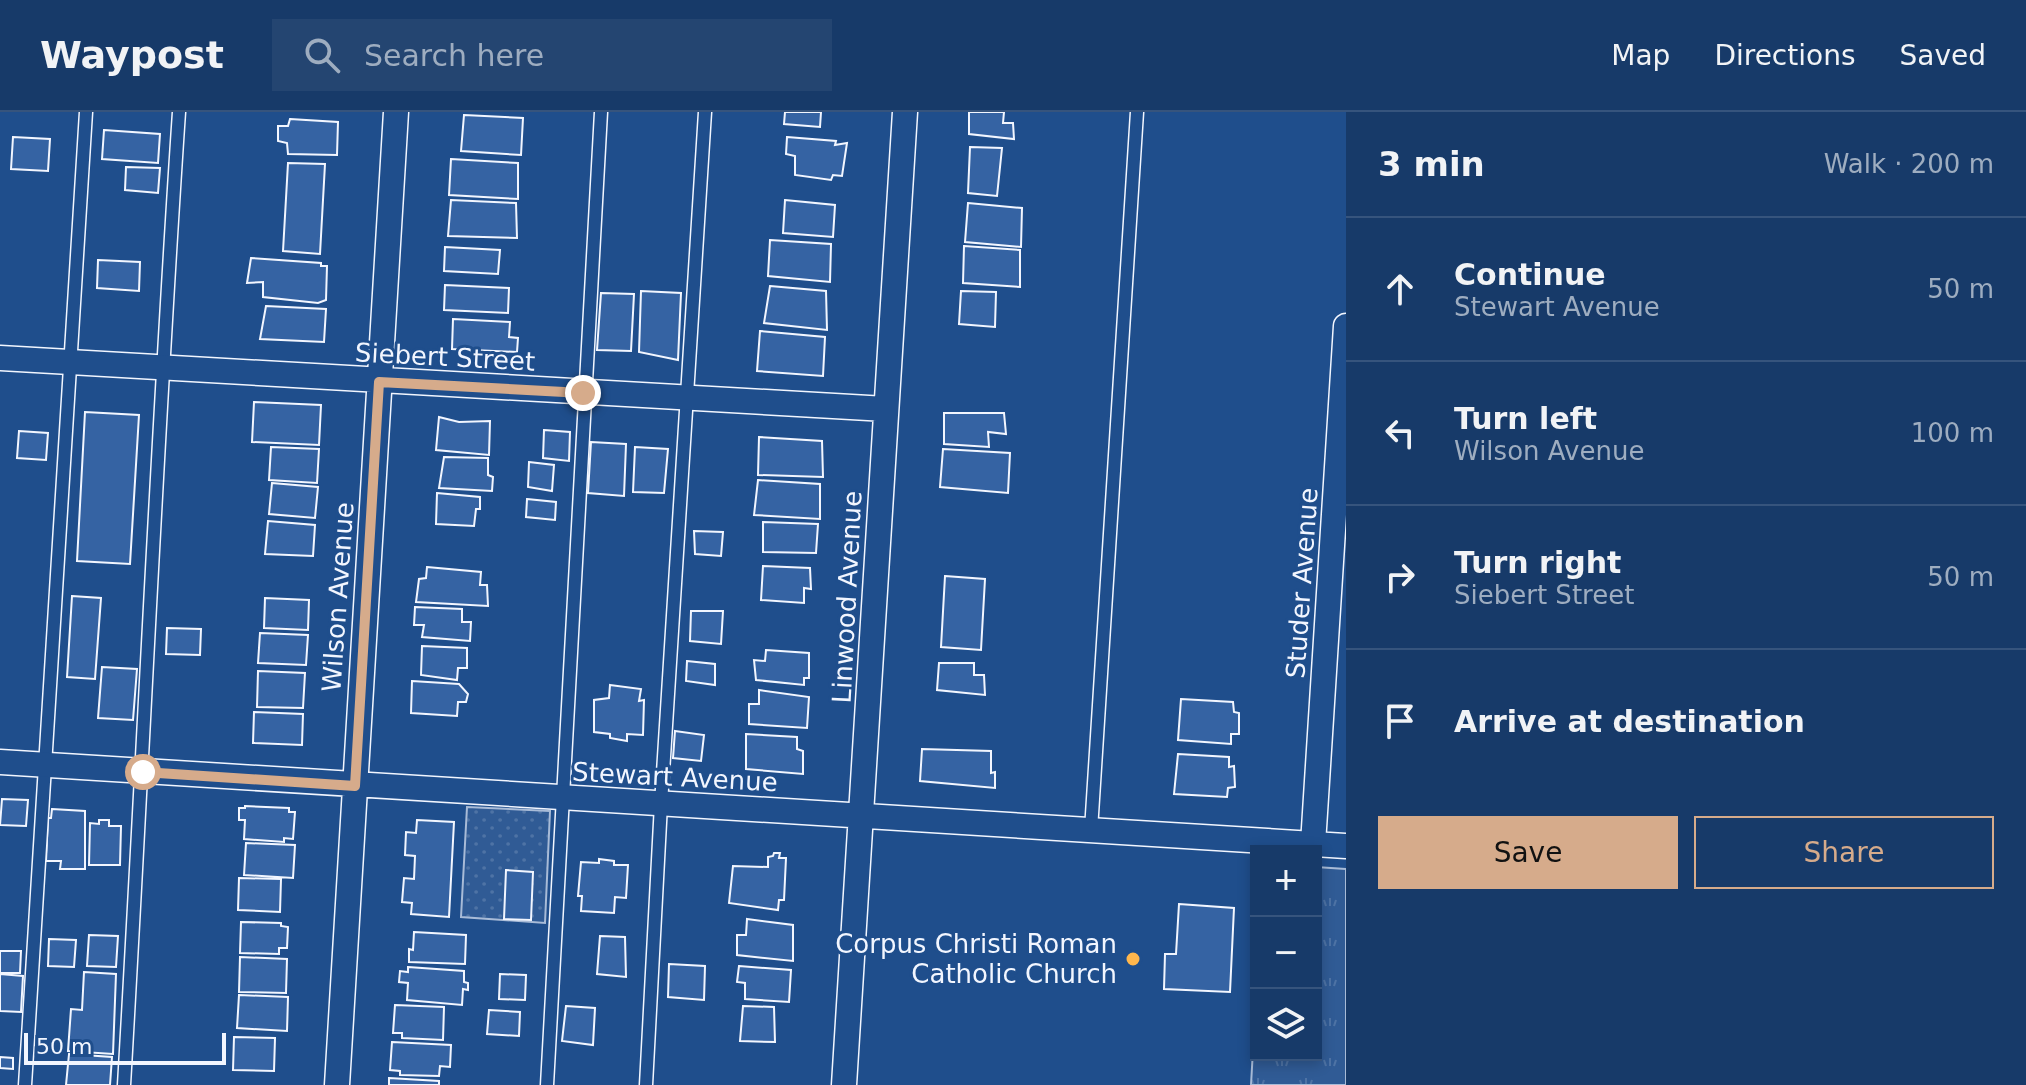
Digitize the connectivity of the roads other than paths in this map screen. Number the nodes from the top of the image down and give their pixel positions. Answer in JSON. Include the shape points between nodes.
{"nodes":[{"id":1,"x":86,"y":112,"type":"edge"},
{"id":2,"x":179,"y":112,"type":"edge"},
{"id":3,"x":396,"y":112,"type":"edge"},
{"id":4,"x":601,"y":112,"type":"edge"},
{"id":5,"x":705,"y":112,"type":"edge"},
{"id":6,"x":905,"y":112,"type":"edge"},
{"id":7,"x":1137,"y":112,"type":"edge"},
{"id":8,"x":1346,"y":326,"type":"edge"},
{"id":9,"x":0,"y":358,"type":"edge"},
{"id":10,"x":72,"y":362,"type":"junction"},
{"id":11,"x":162,"y":369,"type":"junction"},
{"id":12,"x":379,"y":382,"type":"junction"},
{"id":13,"x":583,"y":393,"type":"junction"},
{"id":14,"x":686,"y":400,"type":"junction"},
{"id":15,"x":886,"y":409,"type":"junction"},
{"id":16,"x":0,"y":762,"type":"edge"},
{"id":17,"x":45,"y":765,"type":"junction"},
{"id":18,"x":143,"y":772,"type":"junction"},
{"id":19,"x":355,"y":786,"type":"junction"},
{"id":20,"x":563,"y":798,"type":"junction"},
{"id":21,"x":661,"y":804,"type":"junction"},
{"id":22,"x":862,"y":816,"type":"junction"},
{"id":23,"x":1091,"y":830,"type":"junction"},
{"id":24,"x":1313,"y":844,"type":"junction"},
{"id":25,"x":1346,"y":846,"type":"edge"},
{"id":26,"x":25,"y":1085,"type":"edge"},
{"id":27,"x":124,"y":1085,"type":"edge"},
{"id":28,"x":337,"y":1085,"type":"edge"},
{"id":29,"x":547,"y":1085,"type":"edge"},
{"id":30,"x":646,"y":1085,"type":"edge"},
{"id":31,"x":844,"y":1085,"type":"edge"}],
"edges":[{"from":1,"to":10,"type":"lane"},
{"from":2,"to":11,"type":"lane"},
{"from":3,"to":12,"type":"street","name":"Wilson Avenue"},
{"from":4,"to":13,"type":"lane"},
{"from":5,"to":14,"type":"lane"},
{"from":6,"to":15,"type":"street","name":"Linwood Avenue"},
{"from":7,"to":23,"type":"lane"},
{"from":8,"to":24,"type":"street","name":"Studer Avenue"},
{"from":9,"to":10,"type":"street","name":"Siebert Street"},
{"from":10,"to":11,"type":"street","name":"Siebert Street"},
{"from":10,"to":17,"type":"lane"},
{"from":11,"to":12,"type":"street","name":"Siebert Street"},
{"from":11,"to":18,"type":"lane"},
{"from":12,"to":13,"type":"street","name":"Siebert Street"},
{"from":12,"to":19,"type":"street","name":"Wilson Avenue"},
{"from":13,"to":14,"type":"street","name":"Siebert Street"},
{"from":13,"to":20,"type":"lane"},
{"from":14,"to":15,"type":"street","name":"Siebert Street"},
{"from":14,"to":21,"type":"lane"},
{"from":15,"to":22,"type":"street","name":"Linwood Avenue"},
{"from":16,"to":17,"type":"street","name":"Stewart Avenue"},
{"from":17,"to":18,"type":"street","name":"Stewart Avenue"},
{"from":17,"to":26,"type":"lane"},
{"from":18,"to":19,"type":"street","name":"Stewart Avenue"},
{"from":18,"to":27,"type":"lane"},
{"from":19,"to":20,"type":"street","name":"Stewart Avenue"},
{"from":19,"to":28,"type":"street","name":"Wilson Avenue"},
{"from":20,"to":21,"type":"street","name":"Stewart Avenue"},
{"from":20,"to":29,"type":"lane"},
{"from":21,"to":22,"type":"street","name":"Stewart Avenue"},
{"from":21,"to":30,"type":"lane"},
{"from":22,"to":23,"type":"street","name":"Stewart Avenue"},
{"from":22,"to":31,"type":"street","name":"Linwood Avenue"},
{"from":23,"to":24,"type":"street","name":"Stewart Avenue"},
{"from":24,"to":25,"type":"street","name":"Stewart Avenue"}]}
